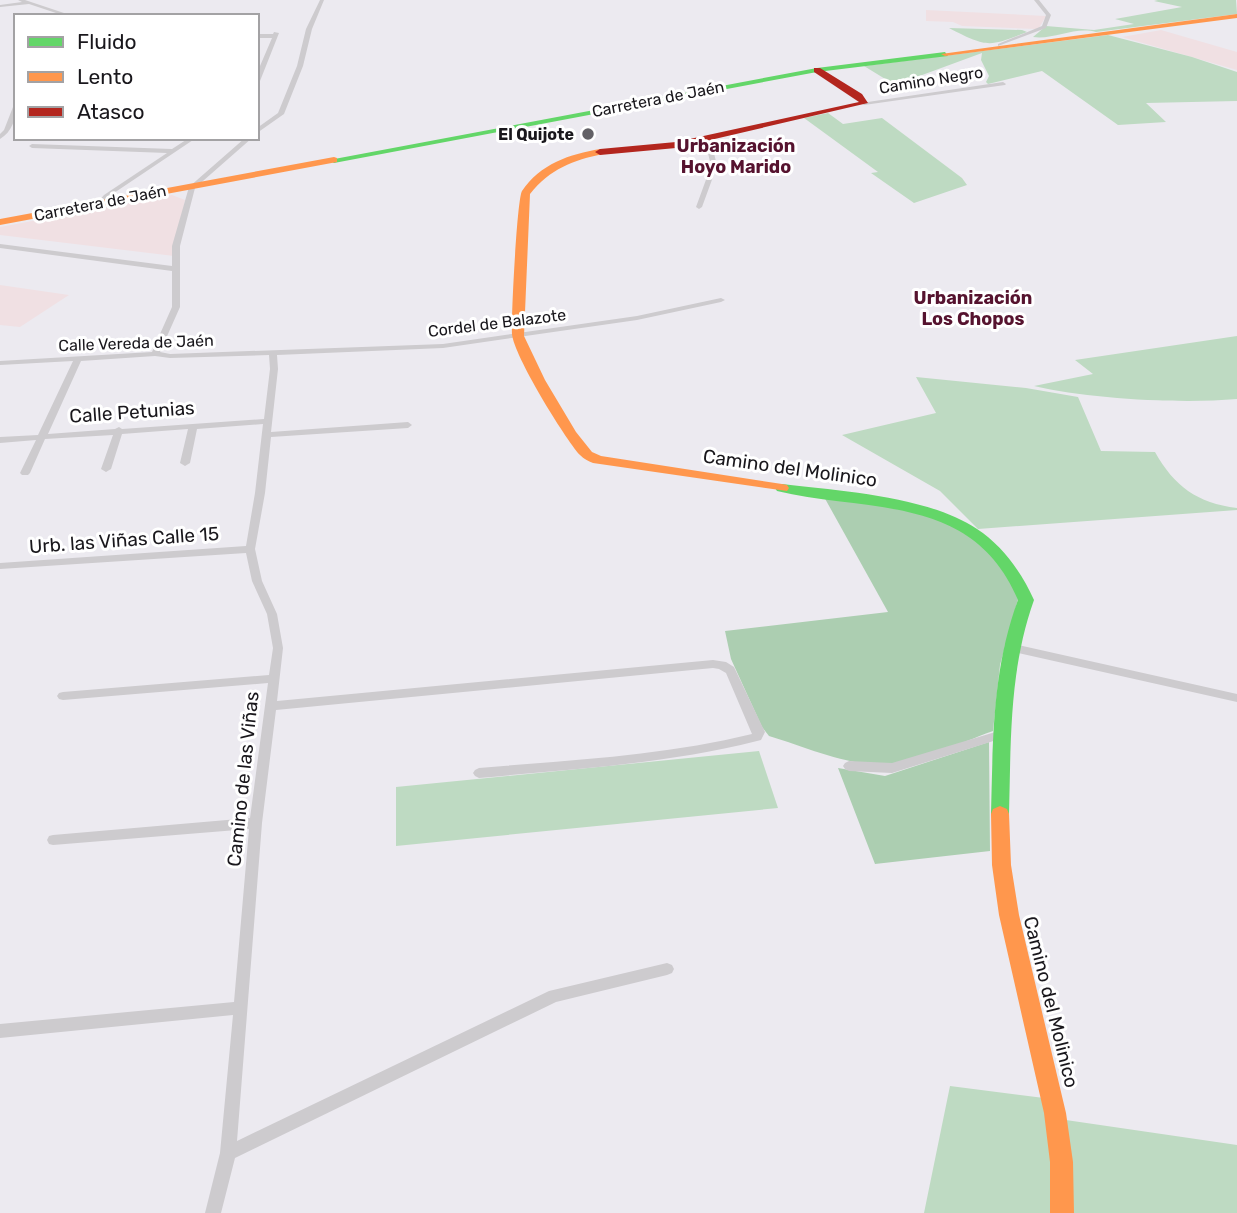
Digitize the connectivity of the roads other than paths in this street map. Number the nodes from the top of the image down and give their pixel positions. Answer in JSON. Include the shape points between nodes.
{"nodes":[{"id":1,"x":20,"y":0,"type":"edge"},
{"id":2,"x":48,"y":0,"type":"edge"},
{"id":3,"x":322,"y":0,"type":"edge"},
{"id":4,"x":1036,"y":0,"type":"edge"},
{"id":5,"x":30,"y":3,"type":"junction"},
{"id":6,"x":0,"y":6,"type":"edge"},
{"id":7,"x":65,"y":14,"type":"edge"},
{"id":8,"x":1237,"y":16,"type":"edge"},
{"id":9,"x":259,"y":36,"type":"edge"},
{"id":10,"x":990,"y":47,"type":"junction"},
{"id":11,"x":259,"y":60,"type":"edge"},
{"id":12,"x":265,"y":61,"type":"junction"},
{"id":13,"x":817,"y":70,"type":"junction"},
{"id":14,"x":259,"y":76,"type":"edge"},
{"id":15,"x":1003,"y":84,"type":"dead end"},
{"id":16,"x":864,"y":103,"type":"junction"},
{"id":17,"x":14,"y":112,"type":"edge"},
{"id":18,"x":259,"y":130,"type":"edge"},
{"id":19,"x":0,"y":137,"type":"edge"},
{"id":20,"x":708,"y":139,"type":"junction"},
{"id":21,"x":191,"y":140,"type":"edge"},
{"id":22,"x":246,"y":140,"type":"edge"},
{"id":23,"x":32,"y":146,"type":"dead end"},
{"id":24,"x":174,"y":151,"type":"junction"},
{"id":25,"x":194,"y":185,"type":"junction"},
{"id":26,"x":100,"y":203,"type":"junction"},
{"id":27,"x":699,"y":207,"type":"dead end"},
{"id":28,"x":0,"y":222,"type":"edge"},
{"id":29,"x":0,"y":246,"type":"edge"},
{"id":30,"x":176,"y":269,"type":"junction"},
{"id":31,"x":721,"y":300,"type":"dead end"},
{"id":32,"x":518,"y":336,"type":"junction"},
{"id":33,"x":273,"y":353,"type":"junction"},
{"id":34,"x":155,"y":354,"type":"junction"},
{"id":35,"x":78,"y":359,"type":"junction"},
{"id":36,"x":0,"y":363,"type":"edge"},
{"id":37,"x":267,"y":421,"type":"junction"},
{"id":38,"x":194,"y":425,"type":"junction"},
{"id":39,"x":408,"y":425,"type":"dead end"},
{"id":40,"x":119,"y":430,"type":"junction"},
{"id":41,"x":43,"y":435,"type":"junction"},
{"id":42,"x":266,"y":435,"type":"junction"},
{"id":43,"x":0,"y":440,"type":"edge"},
{"id":44,"x":185,"y":463,"type":"dead end"},
{"id":45,"x":106,"y":468,"type":"dead end"},
{"id":46,"x":25,"y":473,"type":"dead end"},
{"id":47,"x":250,"y":549,"type":"junction"},
{"id":48,"x":0,"y":566,"type":"edge"},
{"id":49,"x":1009,"y":647,"type":"junction"},
{"id":50,"x":272,"y":679,"type":"junction"},
{"id":51,"x":63,"y":696,"type":"dead end"},
{"id":52,"x":1237,"y":698,"type":"edge"},
{"id":53,"x":270,"y":706,"type":"junction"},
{"id":54,"x":1002,"y":734,"type":"junction"},
{"id":55,"x":849,"y":766,"type":"dead end"},
{"id":56,"x":479,"y":773,"type":"dead end"},
{"id":57,"x":256,"y":823,"type":"junction"},
{"id":58,"x":53,"y":840,"type":"dead end"},
{"id":59,"x":667,"y":969,"type":"dead end"},
{"id":60,"x":241,"y":1008,"type":"junction"},
{"id":61,"x":0,"y":1031,"type":"edge"},
{"id":62,"x":228,"y":1153,"type":"junction"},
{"id":63,"x":214,"y":1213,"type":"edge"},
{"id":64,"x":1062,"y":1213,"type":"edge"}],
"edges":[{"from":1,"to":5,"type":"street"},
{"from":2,"to":5,"type":"street"},
{"from":3,"to":18,"type":"street","via":[[281,114]]},
{"from":4,"to":10,"type":"street","via":[[1049,16],[1044,27]]},
{"from":5,"to":6,"type":"street"},
{"from":5,"to":7,"type":"street"},
{"from":8,"to":10,"type":"main road","name":"Carretera de Jaén"},
{"from":9,"to":12,"type":"street","via":[[275,34]]},
{"from":10,"to":13,"type":"main road","name":"Carretera de Jaén"},
{"from":11,"to":12,"type":"street"},
{"from":12,"to":14,"type":"street"},
{"from":13,"to":16,"type":"main road"},
{"from":13,"to":25,"type":"main road","name":"Carretera de Jaén"},
{"from":15,"to":16,"type":"street","name":"Camino Negro"},
{"from":16,"to":20,"type":"main road","name":"Camino del Molinico"},
{"from":17,"to":19,"type":"street"},
{"from":20,"to":27,"type":"street","via":[[713,166]]},
{"from":20,"to":32,"type":"main road","name":"Camino del Molinico","via":[[591,154],[563,162],[531,183],[525,194]]},
{"from":21,"to":24,"type":"street"},
{"from":22,"to":25,"type":"street"},
{"from":23,"to":24,"type":"street"},
{"from":24,"to":26,"type":"street"},
{"from":25,"to":26,"type":"main road","name":"Carretera de Jaén"},
{"from":25,"to":30,"type":"street","via":[[181,223]]},
{"from":26,"to":28,"type":"main road","name":"Carretera de Jaén"},
{"from":29,"to":30,"type":"street"},
{"from":30,"to":34,"type":"street","via":[[174,317]]},
{"from":31,"to":32,"type":"street","name":"Cordel de Balazote"},
{"from":32,"to":33,"type":"street","name":"Cordel de Balazote","via":[[443,346]]},
{"from":32,"to":49,"type":"main road","name":"Camino del Molinico","via":[[579,448],[601,462],[871,500],[966,528],[1024,592],[1026,600]]},
{"from":33,"to":34,"type":"street","name":"Calle Vereda de Jaén"},
{"from":33,"to":37,"type":"street","name":"Camino de las Viñas"},
{"from":34,"to":35,"type":"street","name":"Calle Vereda de Jaén"},
{"from":35,"to":36,"type":"street","name":"Calle Vereda de Jaén"},
{"from":35,"to":41,"type":"street"},
{"from":37,"to":38,"type":"street","name":"Calle Petunias"},
{"from":37,"to":42,"type":"street","name":"Camino de las Viñas"},
{"from":38,"to":40,"type":"street","name":"Calle Petunias"},
{"from":38,"to":44,"type":"street"},
{"from":39,"to":42,"type":"street"},
{"from":40,"to":41,"type":"street","name":"Calle Petunias"},
{"from":40,"to":45,"type":"street"},
{"from":41,"to":43,"type":"street","name":"Calle Petunias"},
{"from":41,"to":46,"type":"street"},
{"from":42,"to":47,"type":"street","name":"Camino de las Viñas"},
{"from":47,"to":48,"type":"street","name":"Urb. las Viñas Calle 15"},
{"from":47,"to":50,"type":"street","name":"Camino de las Viñas","via":[[278,648]]},
{"from":49,"to":52,"type":"street"},
{"from":49,"to":54,"type":"main road","name":"Camino del Molinico"},
{"from":50,"to":51,"type":"street"},
{"from":50,"to":53,"type":"street","name":"Camino de las Viñas"},
{"from":53,"to":56,"type":"street","via":[[713,664],[730,670],[760,732],[740,742],[681,753]]},
{"from":53,"to":57,"type":"street","name":"Camino de las Viñas"},
{"from":54,"to":55,"type":"street","via":[[892,768]]},
{"from":54,"to":64,"type":"main road","name":"Camino del Molinico","via":[[999,849],[1021,979],[1061,1141]]},
{"from":57,"to":58,"type":"street"},
{"from":57,"to":60,"type":"street","name":"Camino de las Viñas"},
{"from":59,"to":62,"type":"street","via":[[554,996]]},
{"from":60,"to":61,"type":"street"},
{"from":60,"to":62,"type":"street","name":"Camino de las Viñas"},
{"from":62,"to":63,"type":"street","name":"Camino de las Viñas"}]}
